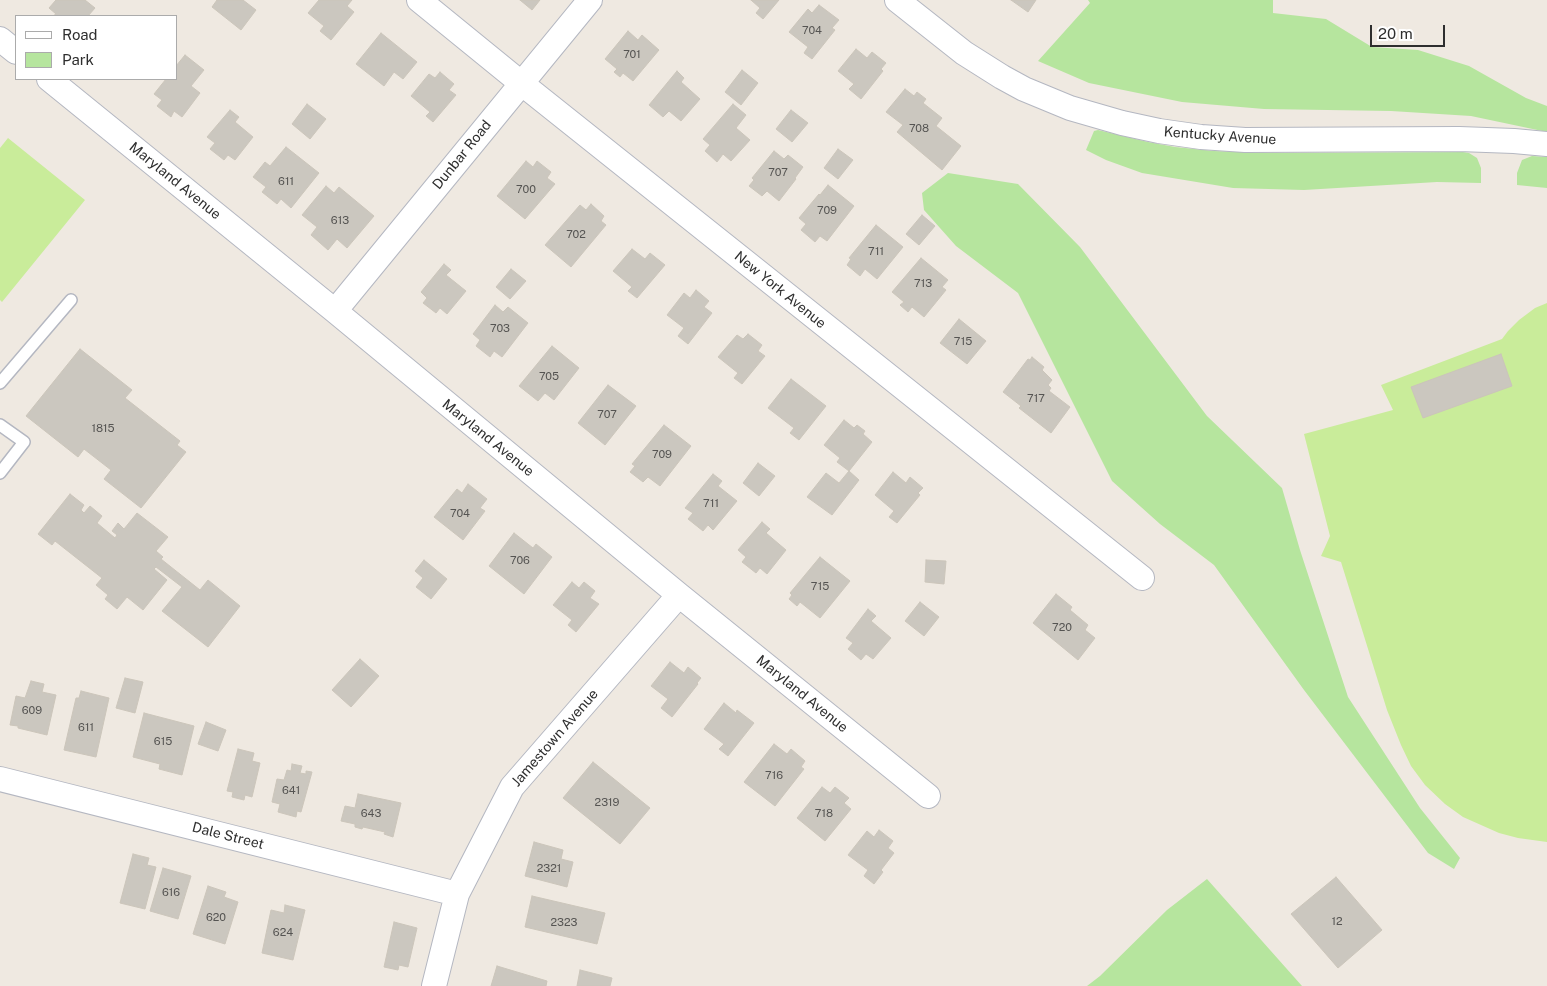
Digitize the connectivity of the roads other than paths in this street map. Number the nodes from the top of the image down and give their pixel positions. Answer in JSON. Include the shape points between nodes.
{"nodes":[{"id":1,"x":419,"y":0,"type":"edge"},
{"id":2,"x":590,"y":0,"type":"edge"},
{"id":3,"x":897,"y":0,"type":"edge"},
{"id":4,"x":0,"y":39,"type":"edge"},
{"id":5,"x":15,"y":51,"type":"edge"},
{"id":6,"x":50,"y":80,"type":"edge"},
{"id":7,"x":521,"y":83,"type":"junction"},
{"id":8,"x":1547,"y":144,"type":"edge"},
{"id":9,"x":71,"y":300,"type":"dead end"},
{"id":10,"x":335,"y":311,"type":"junction"},
{"id":11,"x":0,"y":383,"type":"edge"},
{"id":12,"x":0,"y":424,"type":"edge"},
{"id":13,"x":0,"y":473,"type":"edge"},
{"id":14,"x":1142,"y":578,"type":"dead end"},
{"id":15,"x":679,"y":595,"type":"junction"},
{"id":16,"x":0,"y":779,"type":"edge"},
{"id":17,"x":928,"y":796,"type":"dead end"},
{"id":18,"x":457,"y":894,"type":"junction"},
{"id":19,"x":434,"y":986,"type":"edge"}],
"edges":[{"from":1,"to":7,"type":"street","name":"New York Avenue"},
{"from":2,"to":7,"type":"street","name":"Dunbar Road"},
{"from":3,"to":8,"type":"street","name":"Kentucky Avenue","via":[[964,53],[1002,77],[1070,108],[1122,123],[1185,135],[1245,140],[1458,139]]},
{"from":4,"to":5,"type":"street"},
{"from":6,"to":10,"type":"street","name":"Maryland Avenue"},
{"from":7,"to":10,"type":"street","name":"Dunbar Road"},
{"from":7,"to":14,"type":"street","name":"New York Avenue"},
{"from":9,"to":11,"type":"lane"},
{"from":10,"to":15,"type":"street","name":"Maryland Avenue"},
{"from":12,"to":13,"type":"lane","via":[[24,442]]},
{"from":15,"to":17,"type":"street","name":"Maryland Avenue"},
{"from":15,"to":18,"type":"street","name":"Jamestown Avenue","via":[[512,787]]},
{"from":16,"to":18,"type":"street","name":"Dale Street"},
{"from":18,"to":19,"type":"street","name":"Jamestown Avenue"}]}
